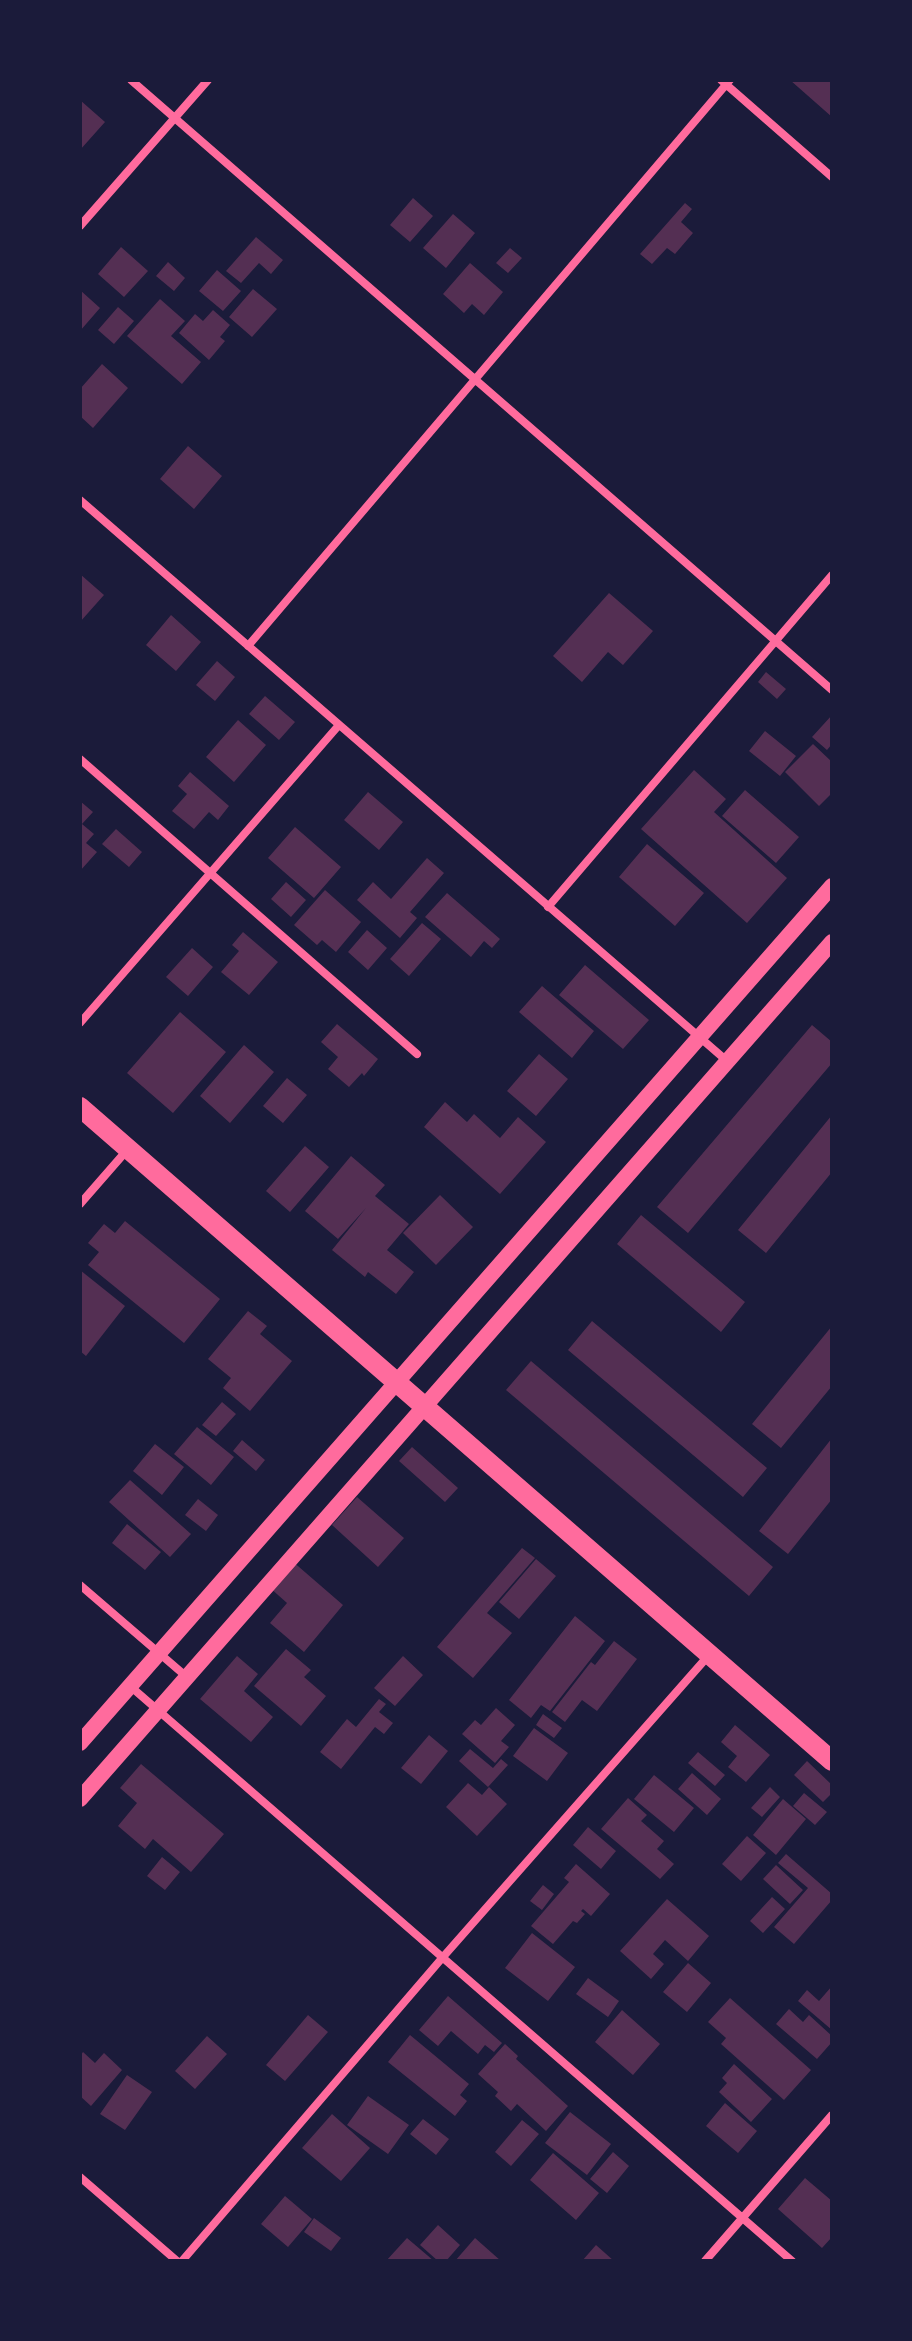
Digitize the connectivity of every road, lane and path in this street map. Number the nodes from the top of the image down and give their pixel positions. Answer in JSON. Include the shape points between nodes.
{"nodes":[{"id":1,"x":131,"y":80,"type":"edge"},
{"id":2,"x":208,"y":80,"type":"edge"},
{"id":3,"x":726,"y":82,"type":"edge"},
{"id":4,"x":174,"y":118,"type":"junction"},
{"id":5,"x":832,"y":177,"type":"edge"},
{"id":6,"x":80,"y":226,"type":"edge"},
{"id":7,"x":475,"y":380,"type":"junction"},
{"id":8,"x":80,"y":500,"type":"edge"},
{"id":9,"x":832,"y":575,"type":"edge"},
{"id":10,"x":775,"y":641,"type":"junction"},
{"id":11,"x":248,"y":646,"type":"junction"},
{"id":12,"x":832,"y":690,"type":"edge"},
{"id":13,"x":339,"y":725,"type":"junction"},
{"id":14,"x":80,"y":759,"type":"edge"},
{"id":15,"x":210,"y":874,"type":"junction"},
{"id":16,"x":832,"y":886,"type":"edge"},
{"id":17,"x":548,"y":907,"type":"junction"},
{"id":18,"x":832,"y":942,"type":"edge"},
{"id":19,"x":80,"y":1023,"type":"edge"},
{"id":20,"x":700,"y":1037,"type":"junction"},
{"id":21,"x":417,"y":1054,"type":"dead end"},
{"id":22,"x":727,"y":1061,"type":"junction"},
{"id":23,"x":80,"y":1107,"type":"edge"},
{"id":24,"x":128,"y":1148,"type":"junction"},
{"id":25,"x":80,"y":1204,"type":"edge"},
{"id":26,"x":398,"y":1382,"type":"junction"},
{"id":27,"x":426,"y":1406,"type":"junction"},
{"id":28,"x":80,"y":1585,"type":"edge"},
{"id":29,"x":160,"y":1654,"type":"junction"},
{"id":30,"x":709,"y":1654,"type":"junction"},
{"id":31,"x":188,"y":1678,"type":"junction"},
{"id":32,"x":130,"y":1686,"type":"junction"},
{"id":33,"x":157,"y":1710,"type":"junction"},
{"id":34,"x":80,"y":1743,"type":"edge"},
{"id":35,"x":832,"y":1761,"type":"edge"},
{"id":36,"x":80,"y":1799,"type":"edge"},
{"id":37,"x":443,"y":1957,"type":"junction"},
{"id":38,"x":832,"y":2115,"type":"edge"},
{"id":39,"x":80,"y":2177,"type":"edge"},
{"id":40,"x":742,"y":2218,"type":"junction"},
{"id":41,"x":180,"y":2261,"type":"edge"},
{"id":42,"x":705,"y":2261,"type":"edge"},
{"id":43,"x":792,"y":2261,"type":"edge"}],
"edges":[{"from":1,"to":4,"type":"street"},
{"from":2,"to":4,"type":"street"},
{"from":3,"to":5,"type":"street"},
{"from":3,"to":7,"type":"street"},
{"from":4,"to":6,"type":"street"},
{"from":4,"to":7,"type":"street"},
{"from":7,"to":10,"type":"street"},
{"from":7,"to":11,"type":"street"},
{"from":8,"to":11,"type":"street"},
{"from":9,"to":10,"type":"street"},
{"from":10,"to":12,"type":"street"},
{"from":10,"to":17,"type":"street"},
{"from":11,"to":13,"type":"street"},
{"from":13,"to":15,"type":"street"},
{"from":13,"to":17,"type":"street"},
{"from":14,"to":15,"type":"street"},
{"from":15,"to":19,"type":"street"},
{"from":15,"to":21,"type":"street"},
{"from":16,"to":20,"type":"main road"},
{"from":17,"to":20,"type":"street"},
{"from":18,"to":22,"type":"main road"},
{"from":20,"to":22,"type":"street"},
{"from":20,"to":26,"type":"main road"},
{"from":22,"to":27,"type":"main road"},
{"from":23,"to":24,"type":"main road"},
{"from":24,"to":25,"type":"street"},
{"from":24,"to":26,"type":"main road"},
{"from":26,"to":27,"type":"main road"},
{"from":26,"to":29,"type":"main road"},
{"from":27,"to":30,"type":"main road"},
{"from":27,"to":31,"type":"main road"},
{"from":28,"to":29,"type":"street"},
{"from":29,"to":31,"type":"street"},
{"from":29,"to":32,"type":"main road"},
{"from":30,"to":35,"type":"main road"},
{"from":30,"to":37,"type":"street"},
{"from":31,"to":33,"type":"main road"},
{"from":32,"to":33,"type":"street"},
{"from":32,"to":34,"type":"main road"},
{"from":33,"to":36,"type":"main road"},
{"from":33,"to":37,"type":"street"},
{"from":37,"to":40,"type":"street"},
{"from":37,"to":41,"type":"street"},
{"from":38,"to":40,"type":"street"},
{"from":39,"to":41,"type":"street"},
{"from":40,"to":42,"type":"street"},
{"from":40,"to":43,"type":"street"}]}
